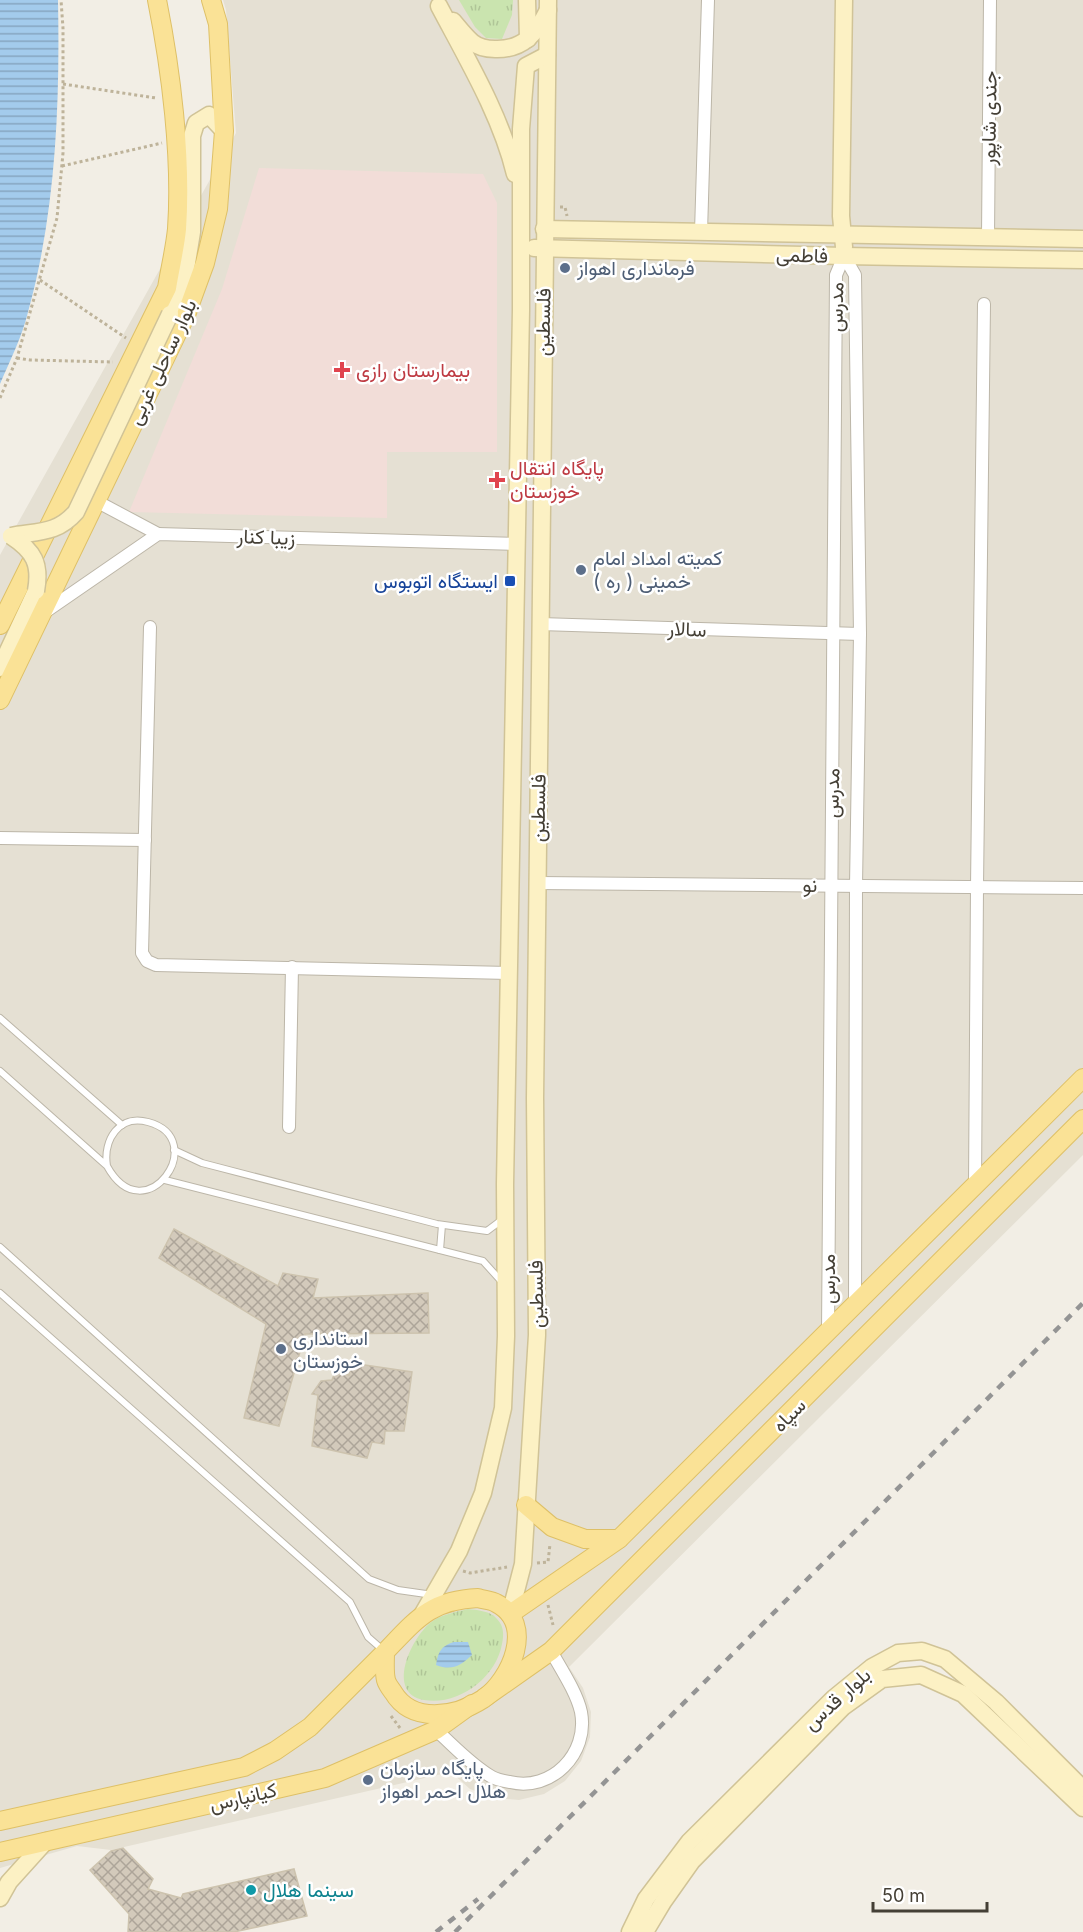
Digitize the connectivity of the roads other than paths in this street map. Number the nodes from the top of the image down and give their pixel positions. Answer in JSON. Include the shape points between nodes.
{"nodes":[{"id":1,"x":157,"y":0,"type":"edge"},
{"id":2,"x":211,"y":0,"type":"edge"},
{"id":3,"x":528,"y":0,"type":"edge"},
{"id":4,"x":708,"y":0,"type":"edge"},
{"id":5,"x":844,"y":0,"type":"edge"},
{"id":6,"x":990,"y":0,"type":"edge"},
{"id":7,"x":437,"y":3,"type":"edge"},
{"id":8,"x":548,"y":5,"type":"edge"},
{"id":9,"x":528,"y":39,"type":"junction"},
{"id":10,"x":547,"y":55,"type":"junction"},
{"id":11,"x":224,"y":131,"type":"junction"},
{"id":12,"x":193,"y":164,"type":"junction"},
{"id":13,"x":178,"y":202,"type":"junction"},
{"id":14,"x":522,"y":202,"type":"junction"},
{"id":15,"x":544,"y":229,"type":"junction"},
{"id":16,"x":701,"y":232,"type":"junction"},
{"id":17,"x":843,"y":235,"type":"junction"},
{"id":18,"x":988,"y":237,"type":"junction"},
{"id":19,"x":1083,"y":239,"type":"edge"},
{"id":20,"x":521,"y":248,"type":"junction"},
{"id":21,"x":544,"y":248,"type":"junction"},
{"id":22,"x":844,"y":256,"type":"junction"},
{"id":23,"x":1083,"y":260,"type":"edge"},
{"id":24,"x":167,"y":288,"type":"junction"},
{"id":25,"x":984,"y":304,"type":"dead end"},
{"id":26,"x":170,"y":314,"type":"junction"},
{"id":27,"x":96,"y":501,"type":"junction"},
{"id":28,"x":158,"y":534,"type":"junction"},
{"id":29,"x":5,"y":536,"type":"edge"},
{"id":30,"x":517,"y":544,"type":"junction"},
{"id":31,"x":41,"y":615,"type":"junction"},
{"id":32,"x":540,"y":624,"type":"junction"},
{"id":33,"x":0,"y":625,"type":"edge"},
{"id":34,"x":150,"y":627,"type":"dead end"},
{"id":35,"x":833,"y":634,"type":"junction"},
{"id":36,"x":860,"y":634,"type":"junction"},
{"id":37,"x":0,"y":668,"type":"edge"},
{"id":38,"x":0,"y":700,"type":"edge"},
{"id":39,"x":0,"y":838,"type":"edge"},
{"id":40,"x":144,"y":840,"type":"junction"},
{"id":41,"x":537,"y":883,"type":"junction"},
{"id":42,"x":831,"y":886,"type":"junction"},
{"id":43,"x":856,"y":886,"type":"junction"},
{"id":44,"x":977,"y":887,"type":"junction"},
{"id":45,"x":1083,"y":888,"type":"edge"},
{"id":46,"x":292,"y":967,"type":"junction"},
{"id":47,"x":509,"y":973,"type":"junction"},
{"id":48,"x":0,"y":1018,"type":"edge"},
{"id":49,"x":0,"y":1071,"type":"edge"},
{"id":50,"x":1083,"y":1078,"type":"edge"},
{"id":51,"x":507,"y":1097,"type":"junction"},
{"id":52,"x":535,"y":1098,"type":"junction"},
{"id":53,"x":1083,"y":1119,"type":"edge"},
{"id":54,"x":122,"y":1125,"type":"junction"},
{"id":55,"x":289,"y":1127,"type":"dead end"},
{"id":56,"x":174,"y":1150,"type":"junction"},
{"id":57,"x":107,"y":1166,"type":"junction"},
{"id":58,"x":165,"y":1180,"type":"junction"},
{"id":59,"x":975,"y":1186,"type":"junction"},
{"id":60,"x":506,"y":1217,"type":"junction"},
{"id":61,"x":442,"y":1225,"type":"junction"},
{"id":62,"x":0,"y":1247,"type":"edge"},
{"id":63,"x":440,"y":1250,"type":"junction"},
{"id":64,"x":506,"y":1286,"type":"junction"},
{"id":65,"x":0,"y":1293,"type":"edge"},
{"id":66,"x":855,"y":1305,"type":"junction"},
{"id":67,"x":828,"y":1332,"type":"junction"},
{"id":68,"x":526,"y":1505,"type":"junction"},
{"id":69,"x":619,"y":1539,"type":"junction"},
{"id":70,"x":434,"y":1595,"type":"junction"},
{"id":71,"x":510,"y":1614,"type":"junction"},
{"id":72,"x":422,"y":1615,"type":"junction"},
{"id":73,"x":551,"y":1651,"type":"junction"},
{"id":74,"x":386,"y":1652,"type":"junction"},
{"id":75,"x":478,"y":1701,"type":"junction"},
{"id":76,"x":436,"y":1730,"type":"junction"},
{"id":77,"x":1083,"y":1789,"type":"edge"},
{"id":78,"x":1083,"y":1808,"type":"edge"},
{"id":79,"x":0,"y":1821,"type":"edge"},
{"id":80,"x":45,"y":1842,"type":"junction"},
{"id":81,"x":0,"y":1852,"type":"edge"},
{"id":82,"x":0,"y":1899,"type":"edge"},
{"id":83,"x":630,"y":1932,"type":"edge"},
{"id":84,"x":645,"y":1932,"type":"edge"}],
"edges":[{"from":1,"to":13,"type":"main road","name":"بلوار ساحلی غربی","via":[[176,140]]},
{"from":2,"to":11,"type":"main road","name":"بلوار ساحلی غربی","via":[[218,24]]},
{"from":3,"to":9,"type":"street"},
{"from":4,"to":16,"type":"street"},
{"from":5,"to":17,"type":"street","name":"مدرس"},
{"from":6,"to":18,"type":"street","name":"جندی شاپور"},
{"from":7,"to":9,"type":"street","via":[[474,43],[487,49],[508,50]]},
{"from":7,"to":14,"type":"street","via":[[511,154]]},
{"from":8,"to":9,"type":"street","via":[[541,24]]},
{"from":8,"to":10,"type":"street","name":"فلسطین"},
{"from":10,"to":14,"type":"street","name":"فلسطین","via":[[526,66],[521,129]]},
{"from":10,"to":15,"type":"street","name":"فلسطین"},
{"from":11,"to":12,"type":"street","via":[[209,116],[196,123],[192,136]]},
{"from":11,"to":27,"type":"main road","name":"بلوار ساحلی غربی","via":[[218,210],[205,264],[186,315]]},
{"from":12,"to":13,"type":"street"},
{"from":12,"to":26,"type":"street","via":[[192,232],[185,275]]},
{"from":13,"to":24,"type":"main road","name":"بلوار ساحلی غربی"},
{"from":14,"to":20,"type":"street","name":"فلسطین"},
{"from":15,"to":16,"type":"street","name":"فاطمی"},
{"from":15,"to":21,"type":"street","name":"فلسطین"},
{"from":16,"to":17,"type":"street","name":"فاطمی"},
{"from":17,"to":18,"type":"street","name":"فاطمی"},
{"from":17,"to":22,"type":"street","name":"مدرس"},
{"from":18,"to":19,"type":"street","name":"فاطمی"},
{"from":20,"to":21,"type":"street","name":"فاطمی"},
{"from":20,"to":30,"type":"street","name":"فلسطین"},
{"from":21,"to":22,"type":"street","name":"فاطمی"},
{"from":21,"to":32,"type":"street","name":"فلسطین"},
{"from":22,"to":23,"type":"street","name":"فاطمی"},
{"from":22,"to":35,"type":"street","name":"مدرس","via":[[836,275]]},
{"from":22,"to":36,"type":"street","name":"مدرس","via":[[855,275]]},
{"from":24,"to":26,"type":"street"},
{"from":24,"to":33,"type":"main road","name":"بلوار ساحلی غربی","via":[[127,355]]},
{"from":25,"to":44,"type":"street"},
{"from":26,"to":29,"type":"street","bridge":true,"via":[[76,512],[53,530]]},
{"from":27,"to":28,"type":"street"},
{"from":27,"to":31,"type":"main road","name":"بلوار ساحلی غربی"},
{"from":28,"to":30,"type":"street","name":"زیبا کنار"},
{"from":28,"to":31,"type":"street"},
{"from":29,"to":37,"type":"street","bridge":true,"via":[[25,545],[35,559],[39,575],[36,591]]},
{"from":30,"to":47,"type":"street","name":"فلسطین"},
{"from":31,"to":38,"type":"main road","name":"بلوار ساحلی غربی"},
{"from":32,"to":35,"type":"street","name":"سالار"},
{"from":32,"to":41,"type":"street","name":"فلسطین"},
{"from":34,"to":40,"type":"street"},
{"from":35,"to":36,"type":"street","name":"سالار"},
{"from":35,"to":42,"type":"street","name":"مدرس"},
{"from":36,"to":43,"type":"street","name":"مدرس"},
{"from":39,"to":40,"type":"street"},
{"from":40,"to":46,"type":"street","via":[[142,953],[147,961],[156,965]]},
{"from":41,"to":42,"type":"street","name":"نو"},
{"from":41,"to":52,"type":"street","name":"فلسطین"},
{"from":42,"to":43,"type":"street","name":"نو"},
{"from":42,"to":67,"type":"street","name":"مدرس"},
{"from":43,"to":44,"type":"street","name":"نو"},
{"from":43,"to":66,"type":"street","name":"مدرس"},
{"from":44,"to":45,"type":"street","name":"نو"},
{"from":44,"to":59,"type":"street"},
{"from":46,"to":47,"type":"street"},
{"from":46,"to":55,"type":"street"},
{"from":47,"to":51,"type":"street","name":"فلسطین"},
{"from":48,"to":54,"type":"lane"},
{"from":49,"to":57,"type":"lane"},
{"from":50,"to":59,"type":"main road","name":"سپاه"},
{"from":51,"to":52,"type":"street"},
{"from":51,"to":60,"type":"street","name":"فلسطین"},
{"from":52,"to":68,"type":"street","name":"فلسطین","via":[[537,1335]]},
{"from":53,"to":73,"type":"main road","name":"سپاه"},
{"from":54,"to":56,"type":"lane","via":[[133,1121],[154,1124],[164,1130]]},
{"from":54,"to":57,"type":"lane","via":[[107,1143]]},
{"from":56,"to":58,"type":"lane"},
{"from":56,"to":61,"type":"lane","via":[[202,1163]]},
{"from":57,"to":58,"type":"lane","via":[[112,1177],[132,1189],[144,1190]]},
{"from":58,"to":63,"type":"lane"},
{"from":59,"to":66,"type":"main road","name":"سپاه"},
{"from":60,"to":61,"type":"lane","via":[[487,1231]]},
{"from":60,"to":64,"type":"street","name":"فلسطین"},
{"from":61,"to":63,"type":"lane"},
{"from":62,"to":70,"type":"lane","via":[[369,1579],[398,1590]]},
{"from":63,"to":64,"type":"lane","via":[[483,1261]]},
{"from":64,"to":70,"type":"street","name":"فلسطین","via":[[503,1408],[483,1494],[459,1551]]},
{"from":65,"to":74,"type":"lane","via":[[350,1602],[368,1637]]},
{"from":66,"to":67,"type":"main road","name":"سپاه"},
{"from":67,"to":69,"type":"main road","name":"سپاه"},
{"from":68,"to":69,"type":"main road","via":[[552,1527],[585,1539]]},
{"from":68,"to":71,"type":"street","name":"فلسطین","via":[[523,1564]]},
{"from":69,"to":71,"type":"main road","name":"سپاه"},
{"from":70,"to":72,"type":"street","name":"فلسطین"},
{"from":71,"to":72,"type":"main road","via":[[496,1602],[478,1598],[447,1602]]},
{"from":71,"to":75,"type":"main road","via":[[517,1631],[516,1649],[503,1678]]},
{"from":72,"to":74,"type":"main road"},
{"from":73,"to":75,"type":"main road","name":"سپاه"},
{"from":73,"to":76,"type":"street","via":[[581,1711],[583,1734],[575,1754],[558,1772],[542,1781],[522,1785],[494,1778]]},
{"from":74,"to":75,"type":"main road","via":[[386,1681],[396,1698],[410,1710],[445,1713]]},
{"from":74,"to":79,"type":"main road","name":"کیانپارس","via":[[310,1727],[244,1767]]},
{"from":75,"to":76,"type":"main road","name":"کیانپارس"},
{"from":76,"to":80,"type":"main road","name":"کیانپارس","via":[[325,1778]]},
{"from":77,"to":83,"type":"street","name":"بلوار قدس","via":[[996,1702],[945,1659],[922,1652],[898,1653],[872,1667],[834,1698],[689,1842],[646,1899]]},
{"from":78,"to":84,"type":"street","name":"بلوار قدس","via":[[963,1694],[921,1675],[882,1679],[843,1707],[692,1861]]},
{"from":80,"to":81,"type":"main road","name":"کیانپارس"},
{"from":80,"to":82,"type":"street","via":[[9,1882]]}]}
